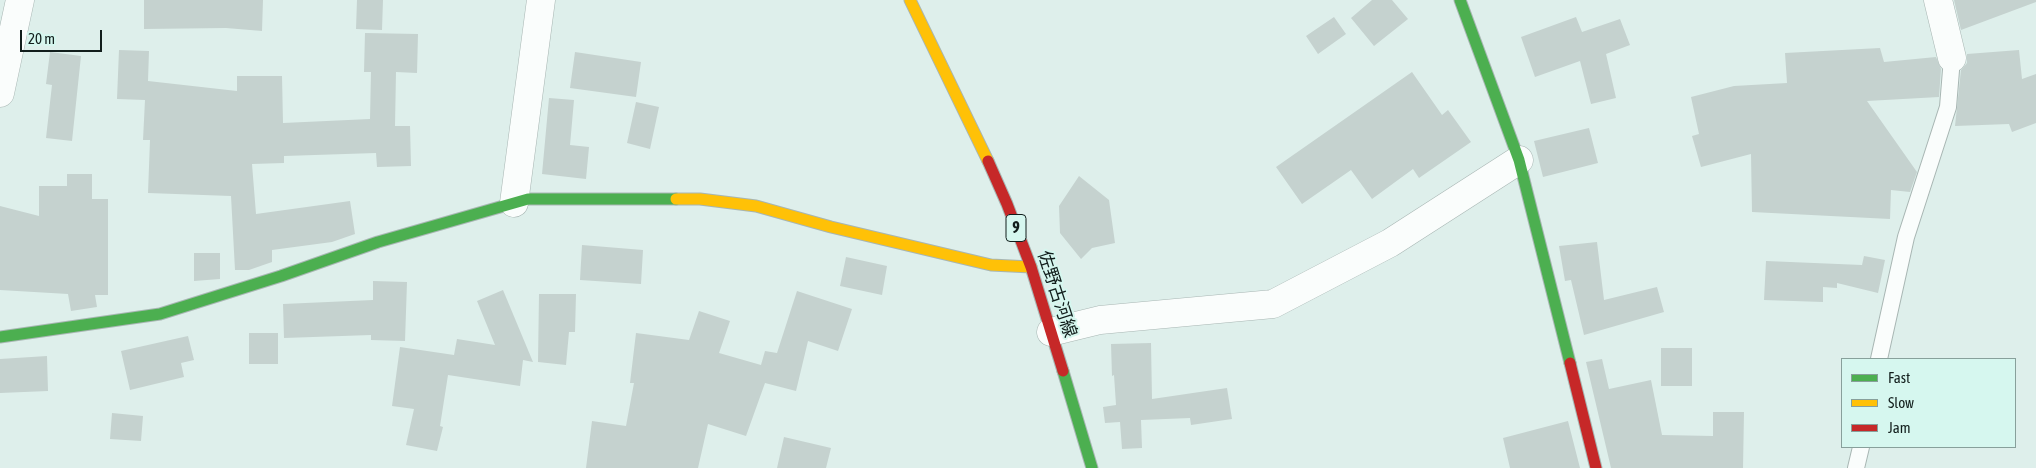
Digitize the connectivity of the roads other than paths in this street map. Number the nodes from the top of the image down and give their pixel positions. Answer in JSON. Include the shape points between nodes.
{"nodes":[{"id":1,"x":20,"y":0,"type":"edge"},
{"id":2,"x":541,"y":0,"type":"edge"},
{"id":3,"x":910,"y":0,"type":"edge"},
{"id":4,"x":1460,"y":0,"type":"edge"},
{"id":5,"x":1938,"y":0,"type":"edge"},
{"id":6,"x":5,"y":50,"type":"edge"},
{"id":7,"x":1952,"y":58,"type":"joint"},
{"id":8,"x":0,"y":93,"type":"edge"},
{"id":9,"x":1519,"y":160,"type":"junction"},
{"id":10,"x":514,"y":203,"type":"junction"},
{"id":11,"x":1030,"y":267,"type":"junction"},
{"id":12,"x":1051,"y":332,"type":"junction"},
{"id":13,"x":0,"y":337,"type":"edge"},
{"id":14,"x":1879,"y":358,"type":"edge"},
{"id":15,"x":1861,"y":448,"type":"edge"},
{"id":16,"x":1092,"y":468,"type":"edge"},
{"id":17,"x":1596,"y":468,"type":"edge"},
{"id":18,"x":1856,"y":468,"type":"edge"}],
"edges":[{"from":1,"to":6,"type":"street"},
{"from":2,"to":10,"type":"street"},
{"from":3,"to":11,"type":"street","name":"佐野古河線","number":"9","via":[[976,134]]},
{"from":4,"to":9,"type":"street"},
{"from":5,"to":7,"type":"street"},
{"from":6,"to":8,"type":"street"},
{"from":7,"to":14,"type":"lane","via":[[1948,107],[1906,237]]},
{"from":9,"to":12,"type":"street","via":[[1390,243],[1273,304],[1100,320]]},
{"from":9,"to":17,"type":"street"},
{"from":10,"to":11,"type":"street","via":[[528,199],[700,199],[756,206],[991,265]]},
{"from":10,"to":13,"type":"street","via":[[378,242],[160,314]]},
{"from":11,"to":12,"type":"street","name":"佐野古河線","number":"9"},
{"from":12,"to":16,"type":"street","name":"佐野古河線","number":"9"},
{"from":15,"to":18,"type":"lane"}]}
